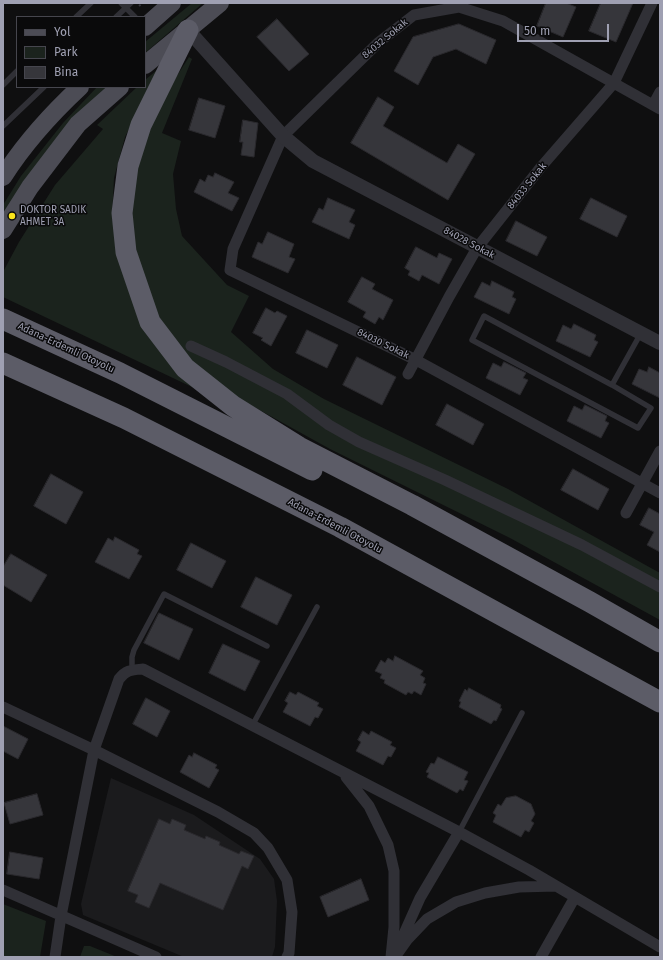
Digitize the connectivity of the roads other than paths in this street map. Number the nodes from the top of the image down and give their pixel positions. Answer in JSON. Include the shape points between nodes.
{"nodes":[{"id":1,"x":90,"y":3,"type":"edge"},
{"id":2,"x":121,"y":3,"type":"edge"},
{"id":3,"x":131,"y":3,"type":"edge"},
{"id":4,"x":172,"y":3,"type":"edge"},
{"id":5,"x":220,"y":3,"type":"edge"},
{"id":6,"x":652,"y":3,"type":"edge"},
{"id":7,"x":126,"y":8,"type":"junction"},
{"id":8,"x":77,"y":16,"type":"edge"},
{"id":9,"x":117,"y":16,"type":"edge"},
{"id":10,"x":134,"y":16,"type":"edge"},
{"id":11,"x":146,"y":26,"type":"edge"},
{"id":12,"x":188,"y":30,"type":"junction"},
{"id":13,"x":146,"y":64,"type":"edge"},
{"id":14,"x":16,"y":73,"type":"edge"},
{"id":15,"x":614,"y":83,"type":"junction"},
{"id":16,"x":3,"y":84,"type":"edge"},
{"id":17,"x":43,"y":88,"type":"edge"},
{"id":18,"x":79,"y":88,"type":"edge"},
{"id":19,"x":119,"y":88,"type":"edge"},
{"id":20,"x":660,"y":92,"type":"edge"},
{"id":21,"x":657,"y":107,"type":"edge"},
{"id":22,"x":3,"y":126,"type":"edge"},
{"id":23,"x":283,"y":136,"type":"junction"},
{"id":24,"x":3,"y":177,"type":"edge"},
{"id":25,"x":3,"y":230,"type":"edge"},
{"id":26,"x":477,"y":248,"type":"junction"},
{"id":27,"x":3,"y":319,"type":"edge"},
{"id":28,"x":641,"y":333,"type":"junction"},
{"id":29,"x":660,"y":343,"type":"edge"},
{"id":30,"x":191,"y":346,"type":"dead end"},
{"id":31,"x":416,"y":360,"type":"junction"},
{"id":32,"x":3,"y":363,"type":"edge"},
{"id":33,"x":408,"y":374,"type":"dead end"},
{"id":34,"x":3,"y":378,"type":"edge"},
{"id":35,"x":612,"y":385,"type":"junction"},
{"id":36,"x":660,"y":451,"type":"edge"},
{"id":37,"x":642,"y":483,"type":"junction"},
{"id":38,"x":660,"y":493,"type":"edge"},
{"id":39,"x":626,"y":513,"type":"dead end"},
{"id":40,"x":660,"y":587,"type":"edge"},
{"id":41,"x":316,"y":607,"type":"dead end"},
{"id":42,"x":660,"y":642,"type":"edge"},
{"id":43,"x":267,"y":646,"type":"dead end"},
{"id":44,"x":660,"y":657,"type":"edge"},
{"id":45,"x":132,"y":670,"type":"junction"},
{"id":46,"x":652,"y":698,"type":"edge"},
{"id":47,"x":3,"y":707,"type":"edge"},
{"id":48,"x":522,"y":713,"type":"dead end"},
{"id":49,"x":252,"y":726,"type":"junction"},
{"id":50,"x":94,"y":750,"type":"junction"},
{"id":51,"x":343,"y":773,"type":"junction"},
{"id":52,"x":459,"y":832,"type":"junction"},
{"id":53,"x":556,"y":886,"type":"junction"},
{"id":54,"x":3,"y":890,"type":"edge"},
{"id":55,"x":575,"y":897,"type":"junction"},
{"id":56,"x":61,"y":916,"type":"junction"},
{"id":57,"x":660,"y":947,"type":"edge"},
{"id":58,"x":55,"y":957,"type":"edge"},
{"id":59,"x":156,"y":957,"type":"edge"},
{"id":60,"x":287,"y":957,"type":"edge"},
{"id":61,"x":393,"y":957,"type":"edge"},
{"id":62,"x":541,"y":957,"type":"edge"}],
"edges":[{"from":1,"to":8,"type":"lane"},
{"from":2,"to":7,"type":"lane"},
{"from":3,"to":7,"type":"lane"},
{"from":4,"to":11,"type":"main road"},
{"from":5,"to":12,"type":"main road"},
{"from":6,"to":15,"type":"street","name":"84033 Sokak"},
{"from":7,"to":9,"type":"lane"},
{"from":7,"to":10,"type":"lane"},
{"from":12,"to":13,"type":"main road"},
{"from":12,"to":23,"type":"street","name":"84028 Sokak"},
{"from":12,"to":42,"type":"highway","via":[[141,126],[128,166],[122,213],[126,252],[150,322],[185,368],[233,406],[299,447],[412,505]]},
{"from":14,"to":16,"type":"lane"},
{"from":15,"to":21,"type":"street","name":"84032 Sokak"},
{"from":15,"to":23,"type":"street","name":"84032 Sokak","via":[[503,21],[459,7],[414,15],[379,42]]},
{"from":15,"to":26,"type":"street","name":"84033 Sokak"},
{"from":17,"to":22,"type":"lane"},
{"from":18,"to":24,"type":"main road","via":[[56,109],[12,162]]},
{"from":19,"to":25,"type":"main road","via":[[78,124],[30,187]]},
{"from":20,"to":21,"type":"street"},
{"from":23,"to":26,"type":"street","name":"84028 Sokak","via":[[313,161]]},
{"from":23,"to":31,"type":"street","name":"84030 Sokak","via":[[233,249],[230,270]]},
{"from":26,"to":28,"type":"street","name":"84028 Sokak"},
{"from":26,"to":31,"type":"street","name":"84033 Sokak"},
{"from":27,"to":44,"type":"highway","name":"Adana-Erdemli Otoyolu","via":[[120,373],[472,552]]},
{"from":28,"to":29,"type":"street","name":"84028 Sokak"},
{"from":28,"to":35,"type":"lane"},
{"from":30,"to":40,"type":"street","via":[[287,394],[329,425],[359,442],[582,545]]},
{"from":31,"to":33,"type":"street","name":"84033 Sokak"},
{"from":31,"to":37,"type":"street","name":"84030 Sokak"},
{"from":32,"to":46,"type":"highway","name":"Adana-Erdemli Otoyolu","via":[[124,418],[340,527]]},
{"from":34,"to":46,"type":"highway","via":[[121,432],[349,546],[542,650],[618,687]]},
{"from":35,"to":35,"type":"lane","via":[[651,408],[638,428],[472,340],[484,316]]},
{"from":36,"to":37,"type":"street"},
{"from":37,"to":38,"type":"street","name":"84030 Sokak"},
{"from":37,"to":39,"type":"street"},
{"from":41,"to":49,"type":"lane"},
{"from":43,"to":45,"type":"lane","via":[[164,594],[134,650]]},
{"from":45,"to":49,"type":"street","via":[[142,669]]},
{"from":45,"to":50,"type":"street","via":[[124,673],[119,679]]},
{"from":47,"to":50,"type":"street"},
{"from":48,"to":52,"type":"lane"},
{"from":49,"to":51,"type":"street"},
{"from":50,"to":56,"type":"street"},
{"from":50,"to":60,"type":"street","via":[[218,812],[254,833],[268,848],[287,880],[292,912]]},
{"from":51,"to":52,"type":"street"},
{"from":51,"to":61,"type":"street","via":[[369,806],[388,845],[394,871]]},
{"from":52,"to":53,"type":"street"},
{"from":52,"to":61,"type":"street","via":[[420,898]]},
{"from":53,"to":55,"type":"street"},
{"from":53,"to":61,"type":"street","via":[[485,893],[456,902],[427,919]]},
{"from":54,"to":56,"type":"street"},
{"from":55,"to":57,"type":"street"},
{"from":55,"to":62,"type":"street"},
{"from":56,"to":58,"type":"street"},
{"from":56,"to":59,"type":"street"}]}
